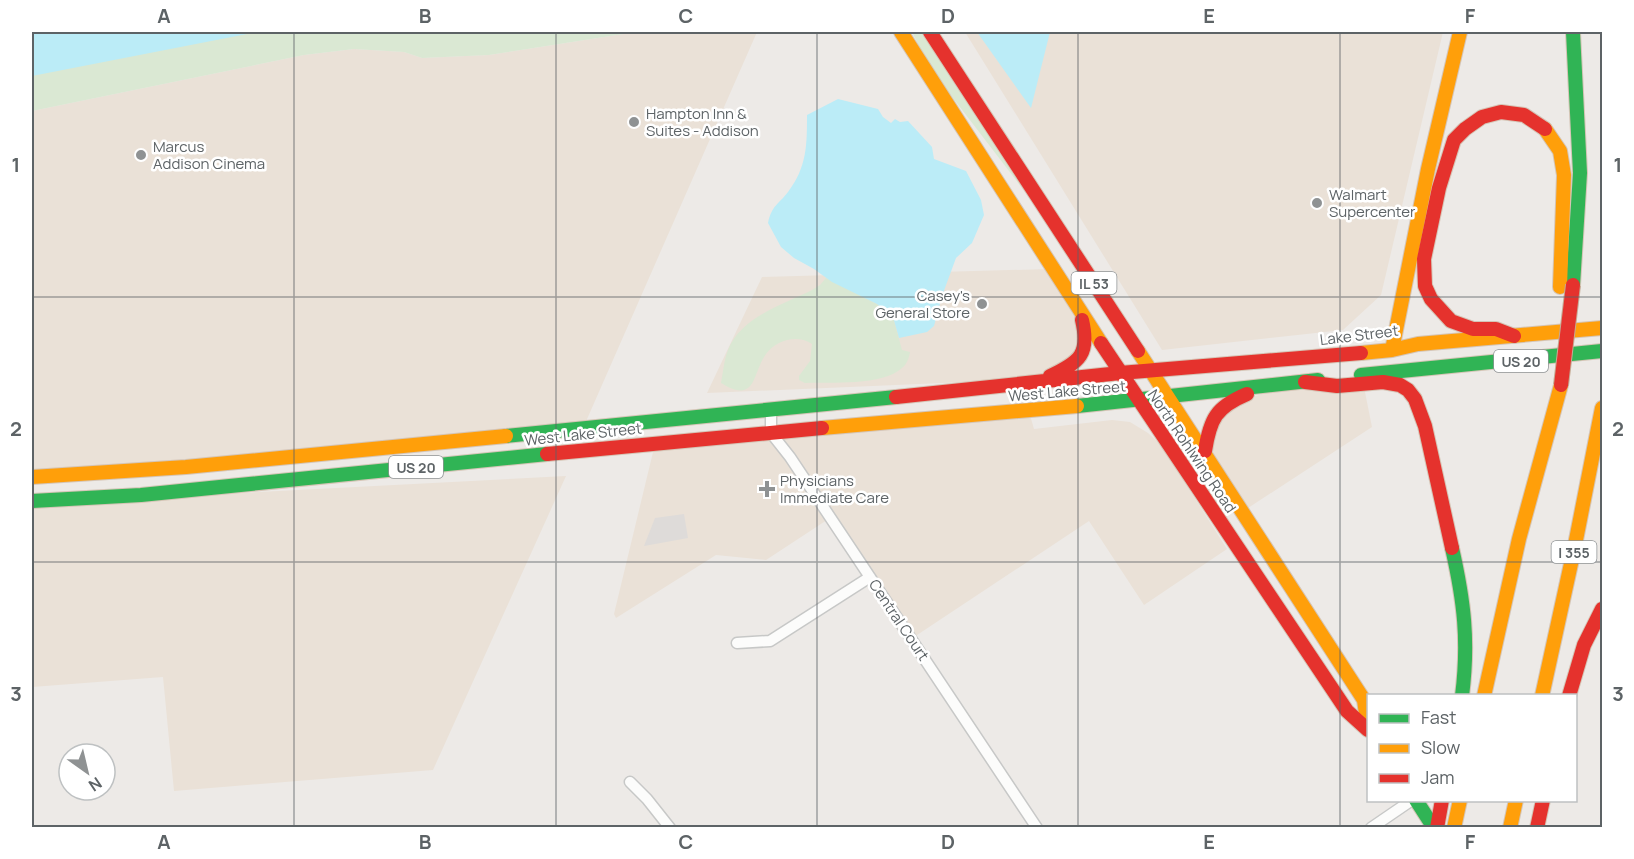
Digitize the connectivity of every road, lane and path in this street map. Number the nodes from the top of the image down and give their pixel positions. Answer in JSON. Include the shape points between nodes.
{"nodes":[{"id":1,"x":901,"y":32,"type":"edge"},
{"id":2,"x":930,"y":32,"type":"edge"},
{"id":3,"x":1460,"y":32,"type":"edge"},
{"id":4,"x":1573,"y":32,"type":"edge"},
{"id":5,"x":1566,"y":286,"type":"junction"},
{"id":6,"x":1079,"y":309,"type":"junction"},
{"id":7,"x":1602,"y":328,"type":"edge"},
{"id":8,"x":1514,"y":336,"type":"junction"},
{"id":9,"x":1392,"y":350,"type":"junction"},
{"id":10,"x":1602,"y":351,"type":"edge"},
{"id":11,"x":1444,"y":366,"type":"junction"},
{"id":12,"x":1151,"y":371,"type":"junction"},
{"id":13,"x":1120,"y":373,"type":"junction"},
{"id":14,"x":1305,"y":382,"type":"junction"},
{"id":15,"x":1035,"y":383,"type":"junction"},
{"id":16,"x":1266,"y":387,"type":"junction"},
{"id":17,"x":1169,"y":398,"type":"junction"},
{"id":18,"x":1138,"y":401,"type":"junction"},
{"id":19,"x":1602,"y":408,"type":"edge"},
{"id":20,"x":771,"y":411,"type":"junction"},
{"id":21,"x":771,"y":433,"type":"junction"},
{"id":22,"x":1205,"y":451,"type":"junction"},
{"id":23,"x":32,"y":477,"type":"edge"},
{"id":24,"x":32,"y":501,"type":"edge"},
{"id":25,"x":870,"y":577,"type":"junction"},
{"id":26,"x":1602,"y":609,"type":"edge"},
{"id":27,"x":737,"y":643,"type":"dead end"},
{"id":28,"x":1462,"y":694,"type":"edge"},
{"id":29,"x":1484,"y":694,"type":"edge"},
{"id":30,"x":1542,"y":694,"type":"edge"},
{"id":31,"x":1570,"y":694,"type":"edge"},
{"id":32,"x":1367,"y":721,"type":"edge"},
{"id":33,"x":1367,"y":727,"type":"edge"},
{"id":34,"x":630,"y":782,"type":"dead end"},
{"id":35,"x":1412,"y":802,"type":"edge"},
{"id":36,"x":1415,"y":802,"type":"edge"},
{"id":37,"x":1442,"y":802,"type":"edge"},
{"id":38,"x":1460,"y":802,"type":"edge"},
{"id":39,"x":1543,"y":802,"type":"edge"},
{"id":40,"x":1515,"y":804,"type":"edge"},
{"id":41,"x":1538,"y":821,"type":"edge"},
{"id":42,"x":670,"y":828,"type":"edge"},
{"id":43,"x":1036,"y":828,"type":"edge"},
{"id":44,"x":1371,"y":828,"type":"edge"},
{"id":45,"x":1436,"y":828,"type":"edge"},
{"id":46,"x":1454,"y":828,"type":"edge"},
{"id":47,"x":1510,"y":828,"type":"edge"}],
"edges":[{"from":1,"to":6,"type":"main road","name":"North Rohlwing Road","number":"IL 53"},
{"from":2,"to":12,"type":"main road","name":"North Rohlwing Road","number":"IL 53"},
{"from":3,"to":9,"type":"main road"},
{"from":4,"to":5,"type":"main road","via":[[1580,173]]},
{"from":5,"to":8,"type":"main road","via":[[1560,150],[1547,130],[1524,115],[1501,112],[1482,117],[1454,140],[1424,259],[1425,286],[1451,321]]},
{"from":5,"to":29,"type":"main road","bridge":true,"via":[[1554,385]]},
{"from":6,"to":13,"type":"main road","name":"North Rohlwing Road","number":"IL 53"},
{"from":6,"to":15,"type":"main road","via":[[1087,343],[1082,358]]},
{"from":7,"to":8,"type":"main road","name":"Lake Street","number":"US 20"},
{"from":8,"to":9,"type":"main road","name":"Lake Street","number":"US 20"},
{"from":9,"to":11,"type":"main road","via":[[1417,364]]},
{"from":9,"to":12,"type":"main road","name":"Lake Street","number":"US 20"},
{"from":10,"to":11,"type":"main road","number":"US 20"},
{"from":11,"to":14,"type":"main road","number":"US 20"},
{"from":12,"to":13,"type":"main road","name":"Lake Street","number":"US 20"},
{"from":12,"to":17,"type":"main road","name":"North Rohlwing Road","number":"IL 53"},
{"from":13,"to":15,"type":"main road","name":"West Lake Street","number":"US 20"},
{"from":13,"to":18,"type":"main road","name":"North Rohlwing Road","number":"IL 53"},
{"from":14,"to":16,"type":"main road","number":"US 20"},
{"from":14,"to":28,"type":"main road","via":[[1336,386],[1383,381],[1408,390],[1414,399],[1424,422],[1458,570],[1466,628]]},
{"from":15,"to":20,"type":"main road","name":"West Lake Street","number":"US 20"},
{"from":16,"to":17,"type":"main road","number":"US 20"},
{"from":16,"to":22,"type":"main road","via":[[1230,401],[1217,412]]},
{"from":17,"to":18,"type":"main road","number":"US 20"},
{"from":17,"to":22,"type":"main road","name":"North Rohlwing Road","number":"IL 53"},
{"from":18,"to":21,"type":"main road","name":"West Lake Street","number":"US 20"},
{"from":18,"to":33,"type":"main road","name":"North Rohlwing Road","number":"IL 53","via":[[1347,711]]},
{"from":19,"to":30,"type":"main road","number":"I 355"},
{"from":20,"to":21,"type":"street"},
{"from":20,"to":23,"type":"main road","name":"West Lake Street","number":"US 20","via":[[162,469]]},
{"from":21,"to":24,"type":"main road","name":"West Lake Street","number":"US 20","via":[[141,495]]},
{"from":21,"to":25,"type":"street","name":"Central Court"},
{"from":22,"to":32,"type":"main road","name":"North Rohlwing Road","number":"IL 53","via":[[1364,700]]},
{"from":25,"to":27,"type":"street","via":[[770,641]]},
{"from":25,"to":43,"type":"street","name":"Central Court"},
{"from":26,"to":31,"type":"main road","via":[[1584,645]]},
{"from":34,"to":42,"type":"street"},
{"from":35,"to":44,"type":"street"},
{"from":36,"to":45,"type":"main road"},
{"from":37,"to":45,"type":"main road"},
{"from":38,"to":46,"type":"main road"},
{"from":39,"to":41,"type":"main road"},
{"from":40,"to":47,"type":"main road"}]}
